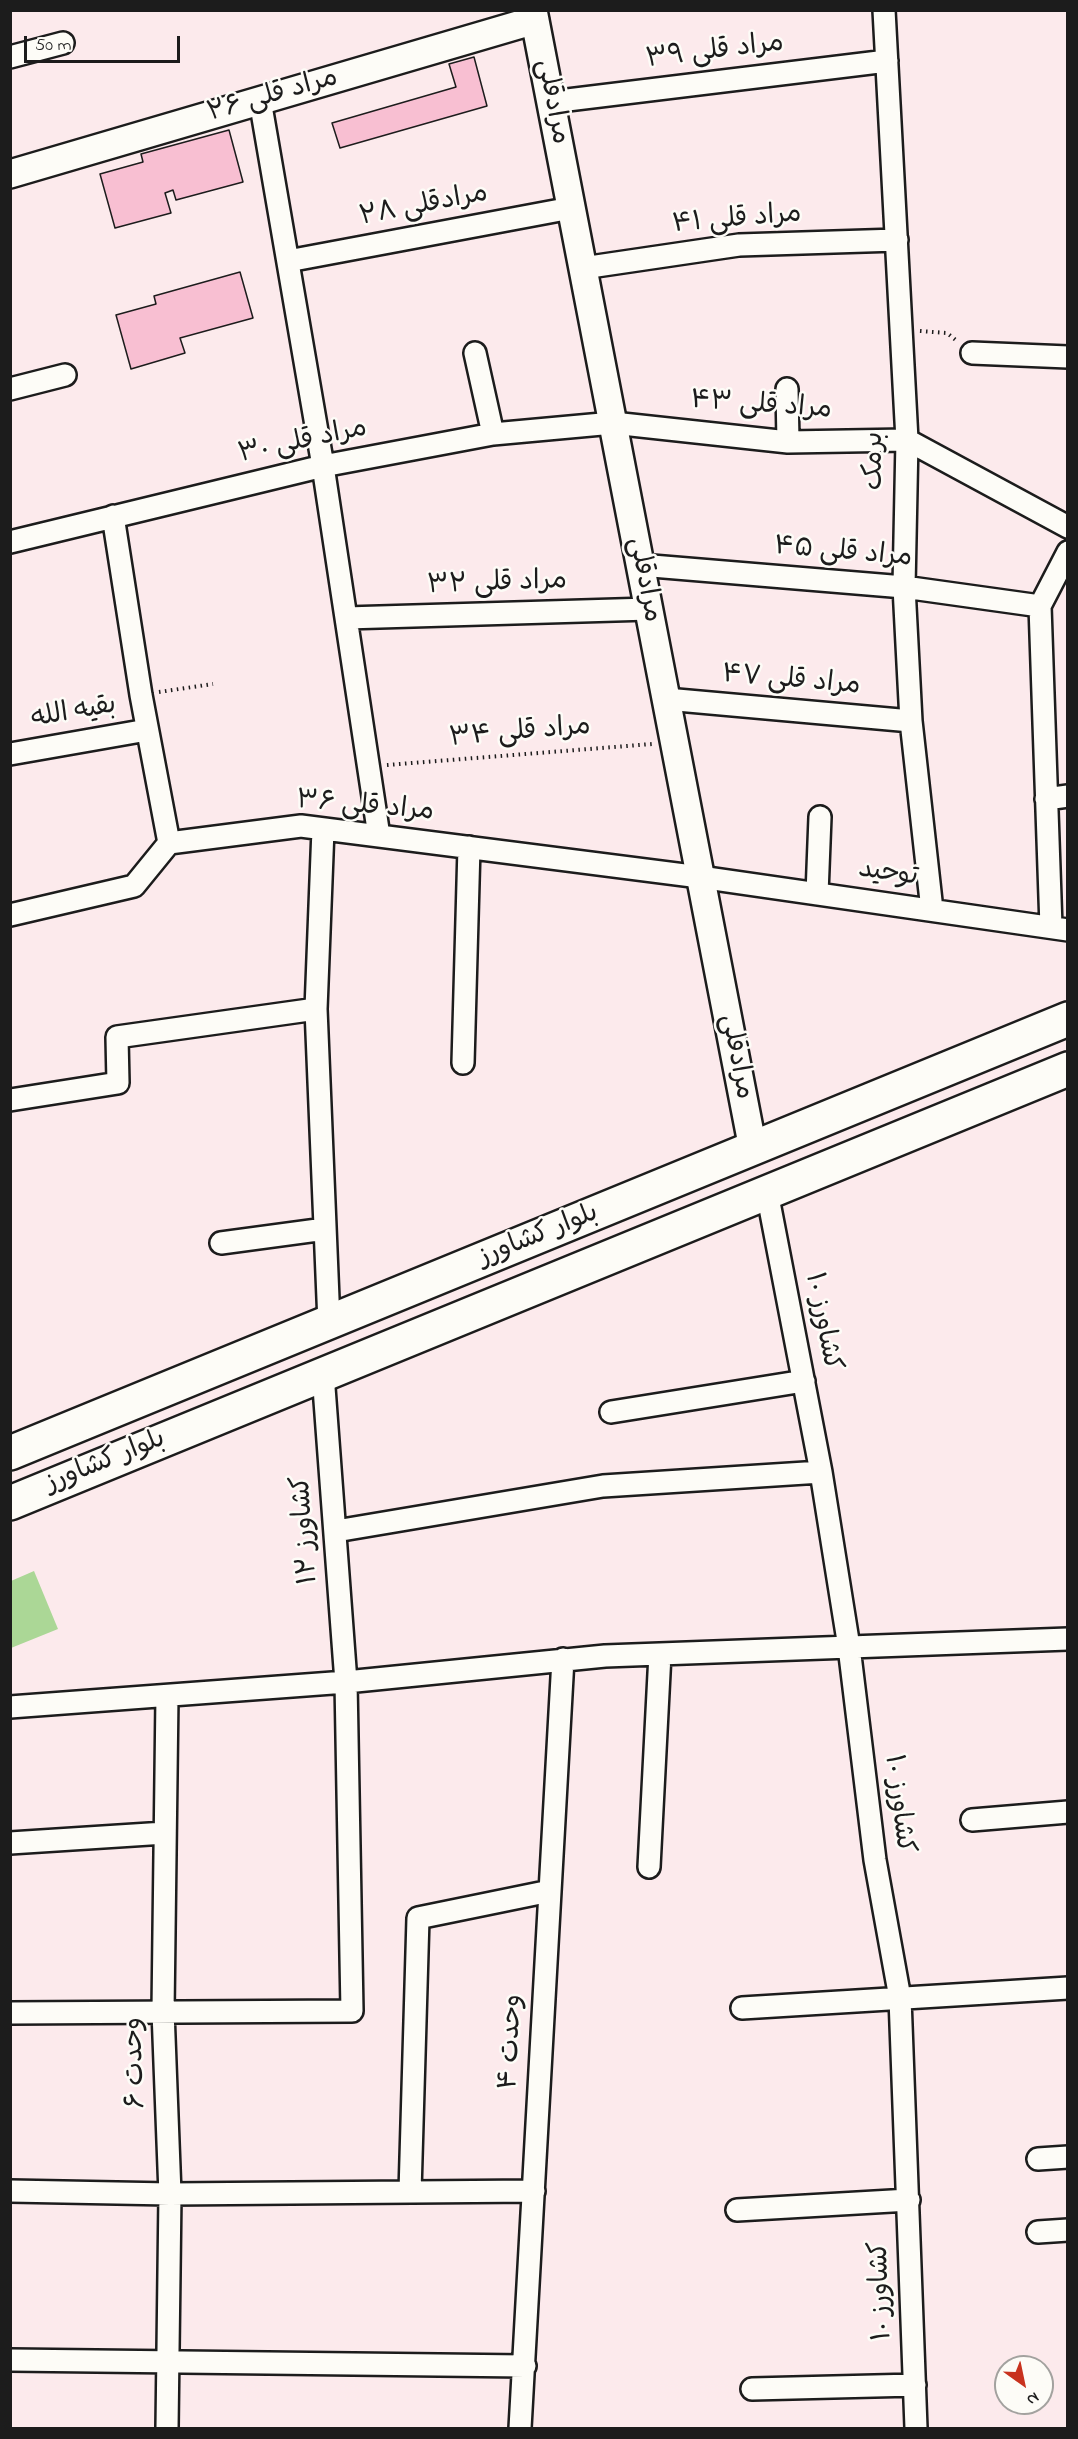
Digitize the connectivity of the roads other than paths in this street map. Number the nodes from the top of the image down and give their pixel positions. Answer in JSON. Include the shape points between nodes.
{"nodes":[{"id":1,"x":884,"y":10,"type":"edge"},
{"id":2,"x":534,"y":15,"type":"edge"},
{"id":3,"x":63,"y":43,"type":"dead end"},
{"id":4,"x":10,"y":57,"type":"edge"},
{"id":5,"x":887,"y":61,"type":"junction"},
{"id":6,"x":260,"y":100,"type":"junction"},
{"id":7,"x":551,"y":102,"type":"junction"},
{"id":8,"x":10,"y":174,"type":"edge"},
{"id":9,"x":572,"y":208,"type":"junction"},
{"id":10,"x":897,"y":240,"type":"junction"},
{"id":11,"x":288,"y":261,"type":"junction"},
{"id":12,"x":583,"y":268,"type":"junction"},
{"id":13,"x":476,"y":353,"type":"dead end"},
{"id":14,"x":972,"y":353,"type":"road end"},
{"id":15,"x":1068,"y":357,"type":"edge"},
{"id":16,"x":66,"y":375,"type":"dead end"},
{"id":17,"x":10,"y":389,"type":"edge"},
{"id":18,"x":787,"y":389,"type":"dead end"},
{"id":19,"x":613,"y":423,"type":"junction"},
{"id":20,"x":493,"y":434,"type":"junction"},
{"id":21,"x":907,"y":440,"type":"junction"},
{"id":22,"x":788,"y":442,"type":"junction"},
{"id":23,"x":323,"y":466,"type":"junction"},
{"id":24,"x":113,"y":516,"type":"junction"},
{"id":25,"x":1068,"y":527,"type":"edge"},
{"id":26,"x":10,"y":542,"type":"edge"},
{"id":27,"x":1068,"y":552,"type":"edge"},
{"id":28,"x":640,"y":565,"type":"junction"},
{"id":29,"x":904,"y":587,"type":"junction"},
{"id":30,"x":1040,"y":606,"type":"junction"},
{"id":31,"x":649,"y":609,"type":"junction"},
{"id":32,"x":346,"y":618,"type":"junction"},
{"id":33,"x":666,"y":699,"type":"junction"},
{"id":34,"x":911,"y":721,"type":"junction"},
{"id":35,"x":147,"y":730,"type":"junction"},
{"id":36,"x":10,"y":754,"type":"edge"},
{"id":37,"x":1068,"y":796,"type":"edge"},
{"id":38,"x":1046,"y":799,"type":"junction"},
{"id":39,"x":820,"y":817,"type":"dead end"},
{"id":40,"x":323,"y":829,"type":"junction"},
{"id":41,"x":379,"y":836,"type":"junction"},
{"id":42,"x":169,"y":843,"type":"junction"},
{"id":43,"x":469,"y":847,"type":"junction"},
{"id":44,"x":700,"y":877,"type":"junction"},
{"id":45,"x":817,"y":894,"type":"junction"},
{"id":46,"x":932,"y":910,"type":"junction"},
{"id":47,"x":10,"y":915,"type":"edge"},
{"id":48,"x":1059,"y":928,"type":"edge"},
{"id":49,"x":316,"y":1009,"type":"junction"},
{"id":50,"x":1068,"y":1019,"type":"edge"},
{"id":51,"x":463,"y":1063,"type":"dead end"},
{"id":52,"x":1068,"y":1070,"type":"edge"},
{"id":53,"x":10,"y":1100,"type":"edge"},
{"id":54,"x":753,"y":1149,"type":"junction"},
{"id":55,"x":767,"y":1191,"type":"junction"},
{"id":56,"x":325,"y":1229,"type":"junction"},
{"id":57,"x":534,"y":1239,"type":"junction"},
{"id":58,"x":221,"y":1243,"type":"dead end"},
{"id":59,"x":551,"y":1280,"type":"junction"},
{"id":60,"x":329,"y":1323,"type":"junction"},
{"id":61,"x":323,"y":1374,"type":"junction"},
{"id":62,"x":804,"y":1381,"type":"junction"},
{"id":63,"x":611,"y":1412,"type":"dead end"},
{"id":64,"x":10,"y":1453,"type":"edge"},
{"id":65,"x":821,"y":1472,"type":"junction"},
{"id":66,"x":10,"y":1503,"type":"edge"},
{"id":67,"x":336,"y":1531,"type":"junction"},
{"id":68,"x":1068,"y":1639,"type":"edge"},
{"id":69,"x":849,"y":1647,"type":"junction"},
{"id":70,"x":660,"y":1654,"type":"junction"},
{"id":71,"x":563,"y":1659,"type":"junction"},
{"id":72,"x":346,"y":1682,"type":"junction"},
{"id":73,"x":166,"y":1696,"type":"junction"},
{"id":74,"x":10,"y":1707,"type":"edge"},
{"id":75,"x":1068,"y":1812,"type":"edge"},
{"id":76,"x":972,"y":1820,"type":"dead end"},
{"id":77,"x":165,"y":1833,"type":"junction"},
{"id":78,"x":10,"y":1843,"type":"edge"},
{"id":79,"x":649,"y":1867,"type":"dead end"},
{"id":80,"x":550,"y":1891,"type":"junction"},
{"id":81,"x":1068,"y":1988,"type":"edge"},
{"id":82,"x":900,"y":1998,"type":"junction"},
{"id":83,"x":742,"y":2008,"type":"dead end"},
{"id":84,"x":163,"y":2012,"type":"junction"},
{"id":85,"x":10,"y":2013,"type":"edge"},
{"id":86,"x":1068,"y":2157,"type":"edge"},
{"id":87,"x":1038,"y":2159,"type":"dead end"},
{"id":88,"x":10,"y":2191,"type":"edge"},
{"id":89,"x":410,"y":2192,"type":"junction"},
{"id":90,"x":534,"y":2192,"type":"junction"},
{"id":91,"x":170,"y":2194,"type":"junction"},
{"id":92,"x":909,"y":2200,"type":"junction"},
{"id":93,"x":737,"y":2210,"type":"dead end"},
{"id":94,"x":1068,"y":2230,"type":"edge"},
{"id":95,"x":1038,"y":2232,"type":"dead end"},
{"id":96,"x":10,"y":2360,"type":"edge"},
{"id":97,"x":167,"y":2361,"type":"junction"},
{"id":98,"x":525,"y":2366,"type":"junction"},
{"id":99,"x":915,"y":2385,"type":"junction"},
{"id":100,"x":752,"y":2389,"type":"dead end"},
{"id":101,"x":167,"y":2428,"type":"edge"},
{"id":102,"x":520,"y":2428,"type":"edge"},
{"id":103,"x":916,"y":2428,"type":"edge"}],
"edges":[{"from":1,"to":5,"type":"street","name":"برمک"},
{"from":2,"to":6,"type":"street","name":"مراد قلی ۲۶"},
{"from":2,"to":7,"type":"street","name":"مرادقلی"},
{"from":3,"to":4,"type":"street"},
{"from":5,"to":7,"type":"street","name":"مراد قلی ۳۹"},
{"from":5,"to":10,"type":"street","name":"برمک"},
{"from":6,"to":8,"type":"street","name":"مراد قلی ۲۶"},
{"from":6,"to":11,"type":"street"},
{"from":7,"to":9,"type":"street","name":"مرادقلی"},
{"from":9,"to":11,"type":"street","name":"مرادقلی ۲۸"},
{"from":9,"to":12,"type":"street","name":"مرادقلی"},
{"from":10,"to":12,"type":"street","name":"مراد قلی ۴۱","via":[[739,245]]},
{"from":10,"to":21,"type":"street","name":"برمک"},
{"from":11,"to":23,"type":"street"},
{"from":12,"to":19,"type":"street","name":"مرادقلی"},
{"from":13,"to":20,"type":"street"},
{"from":14,"to":15,"type":"street"},
{"from":16,"to":17,"type":"street"},
{"from":18,"to":22,"type":"street"},
{"from":19,"to":20,"type":"street","name":"مراد قلی ۳۰"},
{"from":19,"to":22,"type":"street","name":"مراد قلی ۴۳"},
{"from":19,"to":28,"type":"street","name":"مرادقلی"},
{"from":20,"to":23,"type":"street","name":"مراد قلی ۳۰"},
{"from":21,"to":22,"type":"street","name":"مراد قلی ۴۳"},
{"from":21,"to":25,"type":"street"},
{"from":21,"to":29,"type":"street","name":"برمک"},
{"from":23,"to":24,"type":"street","name":"مراد قلی ۳۰"},
{"from":23,"to":32,"type":"street"},
{"from":24,"to":26,"type":"street","name":"مراد قلی ۳۰"},
{"from":24,"to":35,"type":"street"},
{"from":27,"to":30,"type":"street"},
{"from":28,"to":29,"type":"street","name":"مراد قلی ۴۵"},
{"from":28,"to":31,"type":"street","name":"مرادقلی"},
{"from":29,"to":30,"type":"street","name":"مراد قلی ۴۵"},
{"from":29,"to":34,"type":"street","name":"برمک"},
{"from":30,"to":38,"type":"street"},
{"from":31,"to":32,"type":"street","name":"مراد قلی ۳۲"},
{"from":31,"to":33,"type":"street","name":"مرادقلی"},
{"from":32,"to":41,"type":"street"},
{"from":33,"to":34,"type":"street","name":"مراد قلی ۴۷"},
{"from":33,"to":44,"type":"street","name":"مرادقلی"},
{"from":34,"to":46,"type":"street","name":"برمک"},
{"from":35,"to":36,"type":"street","name":"بقیه الله"},
{"from":35,"to":42,"type":"street"},
{"from":37,"to":38,"type":"street"},
{"from":38,"to":48,"type":"street"},
{"from":39,"to":45,"type":"street"},
{"from":40,"to":41,"type":"street","name":"مراد قلی ۳۶"},
{"from":40,"to":42,"type":"street","name":"مراد قلی ۳۶","via":[[302,826]]},
{"from":40,"to":49,"type":"street"},
{"from":41,"to":43,"type":"street","name":"مراد قلی ۳۶"},
{"from":42,"to":47,"type":"street","via":[[134,886]]},
{"from":43,"to":44,"type":"street","name":"مراد قلی ۳۶"},
{"from":43,"to":51,"type":"street"},
{"from":44,"to":45,"type":"street","name":"توحید"},
{"from":44,"to":54,"type":"street","name":"مرادقلی"},
{"from":45,"to":46,"type":"street","name":"توحید"},
{"from":46,"to":48,"type":"street","name":"توحید"},
{"from":49,"to":53,"type":"street","via":[[117,1038],[118,1083]]},
{"from":49,"to":56,"type":"street"},
{"from":50,"to":54,"type":"main road","name":"بلوار کشاورز"},
{"from":52,"to":55,"type":"main road","name":"بلوار کشاورز"},
{"from":54,"to":57,"type":"main road","name":"بلوار کشاورز"},
{"from":55,"to":59,"type":"main road","name":"بلوار کشاورز"},
{"from":55,"to":62,"type":"street","name":"کشاورز ۱۰"},
{"from":56,"to":58,"type":"street"},
{"from":56,"to":60,"type":"street"},
{"from":57,"to":59,"type":"main road"},
{"from":57,"to":60,"type":"main road","name":"بلوار کشاورز"},
{"from":59,"to":61,"type":"main road","name":"بلوار کشاورز"},
{"from":60,"to":64,"type":"main road","name":"بلوار کشاورز"},
{"from":61,"to":66,"type":"main road","name":"بلوار کشاورز"},
{"from":61,"to":67,"type":"street","name":"کشاورز ۱۲"},
{"from":62,"to":63,"type":"street"},
{"from":62,"to":65,"type":"street","name":"کشاورز ۱۰"},
{"from":65,"to":67,"type":"street","via":[[603,1486]]},
{"from":65,"to":69,"type":"street","name":"کشاورز ۱۰"},
{"from":67,"to":72,"type":"street","name":"کشاورز ۱۲"},
{"from":68,"to":69,"type":"street"},
{"from":69,"to":70,"type":"street"},
{"from":69,"to":82,"type":"street","name":"کشاورز ۱۰","via":[[875,1860]]},
{"from":70,"to":71,"type":"street"},
{"from":70,"to":79,"type":"street"},
{"from":71,"to":72,"type":"street"},
{"from":71,"to":80,"type":"street","name":"وحدت ۴"},
{"from":72,"to":73,"type":"street"},
{"from":72,"to":84,"type":"street","name":"کشاورز ۱۲","via":[[352,2011]]},
{"from":73,"to":74,"type":"street"},
{"from":73,"to":77,"type":"street","name":"وحدت ۶"},
{"from":75,"to":76,"type":"street"},
{"from":77,"to":78,"type":"street"},
{"from":77,"to":84,"type":"street","name":"وحدت ۶"},
{"from":80,"to":89,"type":"street","via":[[418,1918]]},
{"from":80,"to":90,"type":"street","name":"وحدت ۴"},
{"from":81,"to":82,"type":"street"},
{"from":82,"to":83,"type":"street"},
{"from":82,"to":92,"type":"street","name":"کشاورز ۱۰"},
{"from":84,"to":85,"type":"street"},
{"from":84,"to":91,"type":"street","name":"وحدت ۶"},
{"from":86,"to":87,"type":"street"},
{"from":88,"to":91,"type":"street"},
{"from":89,"to":90,"type":"street"},
{"from":89,"to":91,"type":"street"},
{"from":90,"to":98,"type":"street","name":"وحدت ۴"},
{"from":91,"to":97,"type":"street","name":"وحدت ۶"},
{"from":92,"to":93,"type":"street"},
{"from":92,"to":99,"type":"street","name":"کشاورز ۱۰"},
{"from":94,"to":95,"type":"street"},
{"from":96,"to":97,"type":"street"},
{"from":97,"to":98,"type":"street"},
{"from":97,"to":101,"type":"street","name":"وحدت ۶"},
{"from":98,"to":102,"type":"street","name":"وحدت ۴"},
{"from":99,"to":100,"type":"street"},
{"from":99,"to":103,"type":"street","name":"کشاورز ۱۰"}]}
